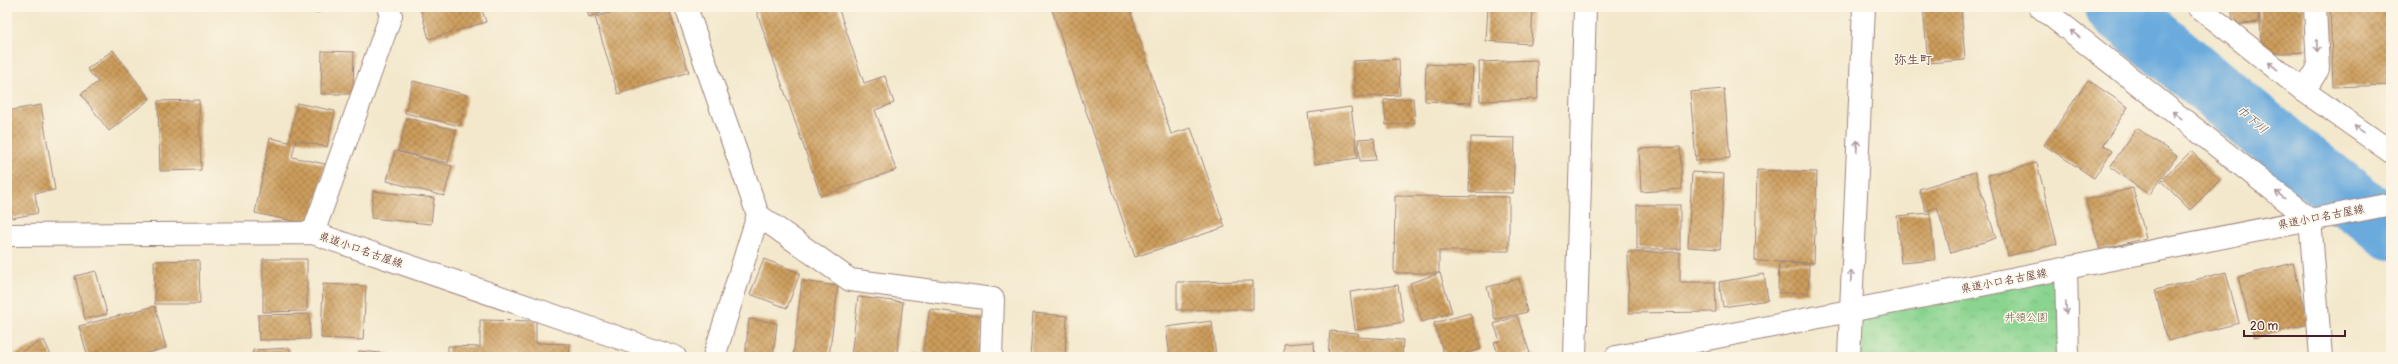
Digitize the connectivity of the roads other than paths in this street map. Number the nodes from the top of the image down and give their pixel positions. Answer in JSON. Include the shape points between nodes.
{"nodes":[{"id":1,"x":388,"y":7,"type":"edge"},
{"id":2,"x":686,"y":7,"type":"edge"},
{"id":3,"x":1585,"y":7,"type":"edge"},
{"id":4,"x":1864,"y":7,"type":"edge"},
{"id":5,"x":2040,"y":7,"type":"edge"},
{"id":6,"x":2199,"y":7,"type":"edge"},
{"id":7,"x":2315,"y":7,"type":"edge"},
{"id":8,"x":2304,"y":91,"type":"junction"},
{"id":9,"x":2391,"y":152,"type":"edge"},
{"id":10,"x":2391,"y":204,"type":"edge"},
{"id":11,"x":758,"y":215,"type":"junction"},
{"id":12,"x":2310,"y":219,"type":"junction"},
{"id":13,"x":313,"y":233,"type":"junction"},
{"id":14,"x":7,"y":235,"type":"edge"},
{"id":15,"x":2066,"y":269,"type":"junction"},
{"id":16,"x":1849,"y":311,"type":"junction"},
{"id":17,"x":675,"y":357,"type":"edge"},
{"id":18,"x":714,"y":357,"type":"edge"},
{"id":19,"x":991,"y":357,"type":"edge"},
{"id":20,"x":1575,"y":357,"type":"edge"},
{"id":21,"x":1616,"y":357,"type":"edge"},
{"id":22,"x":1849,"y":357,"type":"edge"},
{"id":23,"x":2068,"y":357,"type":"edge"},
{"id":24,"x":2320,"y":357,"type":"edge"}],
"edges":[{"from":1,"to":13,"type":"street","via":[[391,15]]},
{"from":2,"to":11,"type":"street"},
{"from":3,"to":20,"type":"street"},
{"from":16,"to":4,"type":"street","one_way":true},
{"from":12,"to":5,"type":"street","one_way":true},
{"from":8,"to":6,"type":"street","one_way":true},
{"from":7,"to":8,"type":"street","one_way":true,"via":[[2318,69]]},
{"from":9,"to":8,"type":"street","one_way":true},
{"from":10,"to":12,"type":"street","name":"県道小口名古屋線"},
{"from":11,"to":18,"type":"street"},
{"from":11,"to":19,"type":"street","via":[[850,280],[993,299]]},
{"from":12,"to":15,"type":"street","name":"県道小口名古屋線"},
{"from":12,"to":24,"type":"street"},
{"from":13,"to":14,"type":"street","name":"県道小口名古屋線"},
{"from":13,"to":17,"type":"street","name":"県道小口名古屋線"},
{"from":15,"to":16,"type":"street","name":"県道小口名古屋線"},
{"from":15,"to":23,"type":"street","one_way":true},
{"from":16,"to":21,"type":"street","name":"県道小口名古屋線"},
{"from":16,"to":22,"type":"street"}]}
